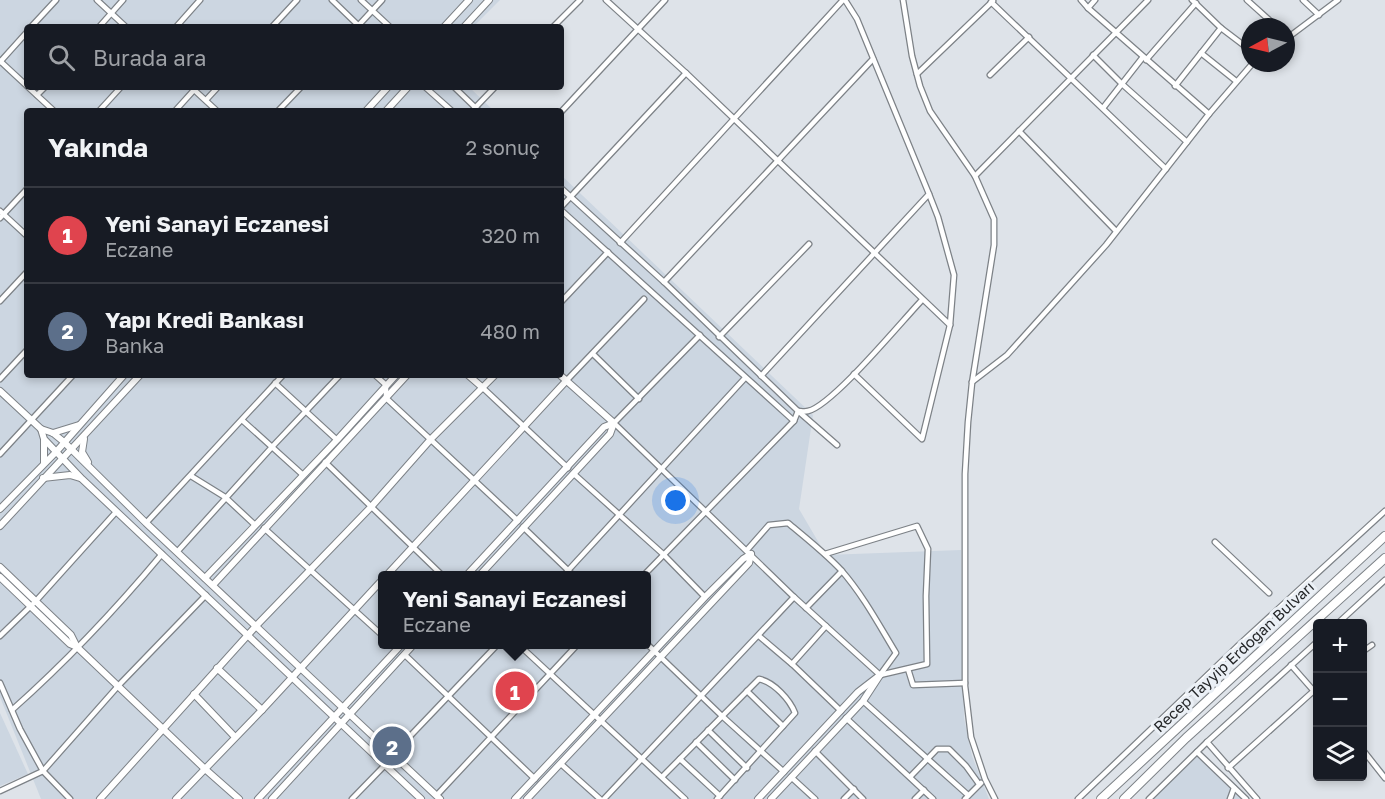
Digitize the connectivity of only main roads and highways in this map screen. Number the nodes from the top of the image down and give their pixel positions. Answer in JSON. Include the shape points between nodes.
{"nodes":[{"id":1,"x":1385,"y":536,"type":"edge"},
{"id":2,"x":1385,"y":558,"type":"edge"},
{"id":3,"x":1101,"y":799,"type":"edge"},
{"id":4,"x":1124,"y":799,"type":"edge"}],
"edges":[{"from":1,"to":3,"type":"highway","name":"Recep Tayyip Erdoğan Bulvarı"},
{"from":2,"to":4,"type":"highway","name":"Recep Tayyip Erdoğan Bulvarı"}]}
